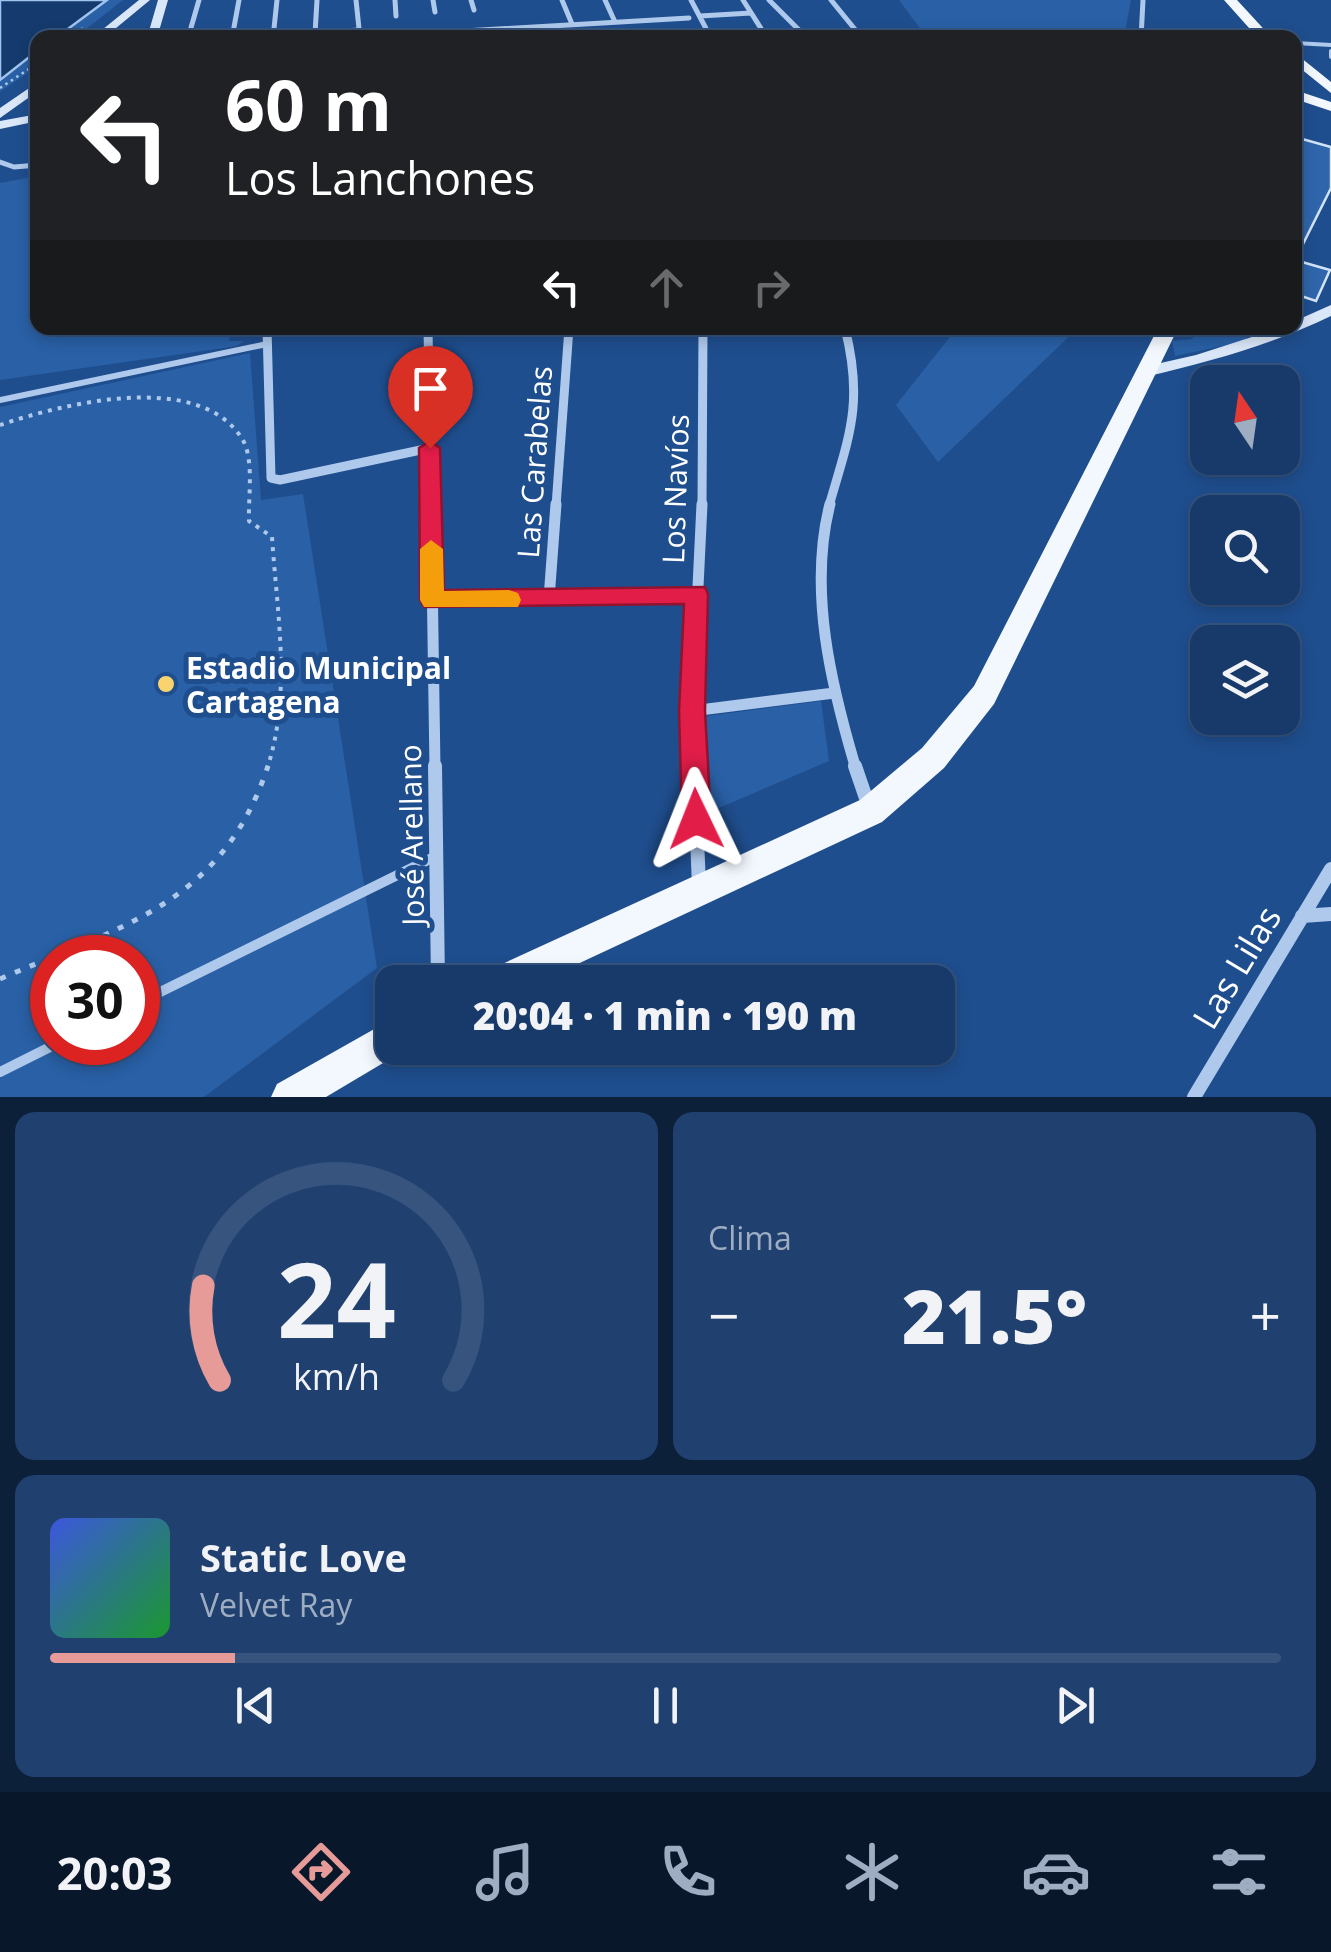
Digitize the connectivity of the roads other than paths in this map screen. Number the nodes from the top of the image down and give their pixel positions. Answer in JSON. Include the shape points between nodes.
{"nodes":[{"id":1,"x":145,"y":0,"type":"edge"},
{"id":2,"x":163,"y":0,"type":"edge"},
{"id":3,"x":199,"y":0,"type":"edge"},
{"id":4,"x":239,"y":0,"type":"edge"},
{"id":5,"x":277,"y":0,"type":"edge"},
{"id":6,"x":317,"y":0,"type":"edge"},
{"id":7,"x":356,"y":0,"type":"edge"},
{"id":8,"x":395,"y":0,"type":"edge"},
{"id":9,"x":433,"y":0,"type":"edge"},
{"id":10,"x":471,"y":0,"type":"edge"},
{"id":11,"x":562,"y":0,"type":"edge"},
{"id":12,"x":605,"y":0,"type":"edge"},
{"id":13,"x":691,"y":0,"type":"edge"},
{"id":14,"x":743,"y":0,"type":"edge"},
{"id":15,"x":769,"y":0,"type":"edge"},
{"id":16,"x":831,"y":0,"type":"edge"},
{"id":17,"x":1142,"y":0,"type":"edge"},
{"id":18,"x":1230,"y":0,"type":"edge"},
{"id":19,"x":1248,"y":0,"type":"edge"},
{"id":20,"x":474,"y":10,"type":"dead end"},
{"id":21,"x":435,"y":12,"type":"dead end"},
{"id":22,"x":751,"y":13,"type":"junction"},
{"id":23,"x":396,"y":16,"type":"dead end"},
{"id":24,"x":700,"y":16,"type":"junction"},
{"id":25,"x":689,"y":18,"type":"dead end"},
{"id":26,"x":615,"y":22,"type":"junction"},
{"id":27,"x":572,"y":24,"type":"junction"},
{"id":28,"x":107,"y":30,"type":"edge"},
{"id":29,"x":154,"y":30,"type":"edge"},
{"id":30,"x":190,"y":30,"type":"edge"},
{"id":31,"x":233,"y":30,"type":"edge"},
{"id":32,"x":274,"y":30,"type":"edge"},
{"id":33,"x":315,"y":30,"type":"edge"},
{"id":34,"x":359,"y":30,"type":"edge"},
{"id":35,"x":495,"y":30,"type":"edge"},
{"id":36,"x":707,"y":30,"type":"edge"},
{"id":37,"x":762,"y":30,"type":"edge"},
{"id":38,"x":799,"y":30,"type":"edge"},
{"id":39,"x":855,"y":30,"type":"edge"},
{"id":40,"x":1141,"y":30,"type":"edge"},
{"id":41,"x":1258,"y":30,"type":"edge"},
{"id":42,"x":1275,"y":30,"type":"edge"},
{"id":43,"x":1302,"y":45,"type":"edge"},
{"id":44,"x":1331,"y":51,"type":"edge"},
{"id":45,"x":1302,"y":64,"type":"edge"},
{"id":46,"x":1331,"y":89,"type":"edge"},
{"id":47,"x":30,"y":91,"type":"edge"},
{"id":48,"x":1302,"y":97,"type":"edge"},
{"id":49,"x":1331,"y":108,"type":"edge"},
{"id":50,"x":0,"y":114,"type":"edge"},
{"id":51,"x":30,"y":119,"type":"edge"},
{"id":52,"x":0,"y":125,"type":"edge"},
{"id":53,"x":0,"y":162,"type":"edge"},
{"id":54,"x":30,"y":166,"type":"edge"},
{"id":55,"x":1331,"y":310,"type":"edge"},
{"id":56,"x":1302,"y":324,"type":"edge"},
{"id":57,"x":267,"y":335,"type":"edge"},
{"id":58,"x":428,"y":335,"type":"edge"},
{"id":59,"x":568,"y":335,"type":"edge"},
{"id":60,"x":703,"y":335,"type":"edge"},
{"id":61,"x":847,"y":335,"type":"edge"},
{"id":62,"x":1165,"y":335,"type":"edge"},
{"id":63,"x":1271,"y":335,"type":"edge"},
{"id":64,"x":267,"y":344,"type":"junction"},
{"id":65,"x":1148,"y":371,"type":"junction"},
{"id":66,"x":0,"y":400,"type":"edge"},
{"id":67,"x":430,"y":448,"type":"junction"},
{"id":68,"x":696,"y":594,"type":"junction"},
{"id":69,"x":549,"y":599,"type":"junction"},
{"id":70,"x":432,"y":600,"type":"junction"},
{"id":71,"x":834,"y":693,"type":"junction"},
{"id":72,"x":692,"y":711,"type":"junction"},
{"id":73,"x":870,"y":811,"type":"junction"},
{"id":74,"x":436,"y":856,"type":"junction"},
{"id":75,"x":1331,"y":869,"type":"edge"},
{"id":76,"x":699,"y":892,"type":"junction"},
{"id":77,"x":1331,"y":914,"type":"edge"},
{"id":78,"x":1302,"y":916,"type":"junction"},
{"id":79,"x":438,"y":965,"type":"edge"},
{"id":80,"x":538,"y":965,"type":"edge"},
{"id":81,"x":160,"y":992,"type":"edge"},
{"id":82,"x":375,"y":1047,"type":"edge"},
{"id":83,"x":30,"y":1057,"type":"edge"},
{"id":84,"x":0,"y":1072,"type":"edge"},
{"id":85,"x":290,"y":1097,"type":"edge"},
{"id":86,"x":1194,"y":1097,"type":"edge"}],
"edges":[{"from":1,"to":28,"type":"street"},
{"from":2,"to":29,"type":"street"},
{"from":3,"to":30,"type":"street"},
{"from":4,"to":31,"type":"street"},
{"from":5,"to":32,"type":"street"},
{"from":6,"to":33,"type":"street"},
{"from":7,"to":34,"type":"street"},
{"from":8,"to":23,"type":"street"},
{"from":9,"to":21,"type":"street"},
{"from":10,"to":20,"type":"street"},
{"from":11,"to":27,"type":"street"},
{"from":12,"to":26,"type":"street"},
{"from":13,"to":24,"type":"street"},
{"from":14,"to":22,"type":"street"},
{"from":15,"to":38,"type":"street"},
{"from":16,"to":39,"type":"street"},
{"from":17,"to":40,"type":"street"},
{"from":18,"to":41,"type":"main road"},
{"from":19,"to":42,"type":"main road"},
{"from":22,"to":24,"type":"street"},
{"from":22,"to":37,"type":"street"},
{"from":24,"to":36,"type":"street"},
{"from":25,"to":26,"type":"street"},
{"from":26,"to":27,"type":"street"},
{"from":27,"to":35,"type":"street"},
{"from":43,"to":44,"type":"lane"},
{"from":45,"to":46,"type":"main road"},
{"from":47,"to":50,"type":"street"},
{"from":48,"to":49,"type":"main road"},
{"from":51,"to":52,"type":"street"},
{"from":53,"to":54,"type":"lane"},
{"from":55,"to":56,"type":"street"},
{"from":57,"to":64,"type":"street"},
{"from":58,"to":67,"type":"street","name":"José Arellano"},
{"from":59,"to":69,"type":"street","name":"Las Carabelas"},
{"from":60,"to":68,"type":"street","name":"Los Navíos"},
{"from":61,"to":71,"type":"street","via":[[856,412],[832,490],[822,559]]},
{"from":62,"to":65,"type":"main road"},
{"from":63,"to":65,"type":"street"},
{"from":64,"to":66,"type":"lane"},
{"from":64,"to":67,"type":"street","via":[[271,478]]},
{"from":65,"to":73,"type":"main road","via":[[984,695],[933,758]]},
{"from":67,"to":70,"type":"street","name":"José Arellano"},
{"from":68,"to":69,"type":"street"},
{"from":68,"to":72,"type":"street","name":"Los Navíos"},
{"from":69,"to":70,"type":"street"},
{"from":70,"to":74,"type":"street","name":"José Arellano"},
{"from":71,"to":72,"type":"street"},
{"from":71,"to":73,"type":"street"},
{"from":72,"to":76,"type":"street","name":"Los Navíos"},
{"from":73,"to":76,"type":"main road"},
{"from":74,"to":79,"type":"street","name":"José Arellano"},
{"from":74,"to":81,"type":"lane"},
{"from":75,"to":78,"type":"street","name":"Las Lilas"},
{"from":76,"to":80,"type":"main road"},
{"from":77,"to":78,"type":"street"},
{"from":78,"to":86,"type":"street","name":"Las Lilas"},
{"from":82,"to":85,"type":"main road"},
{"from":83,"to":84,"type":"lane"}]}
